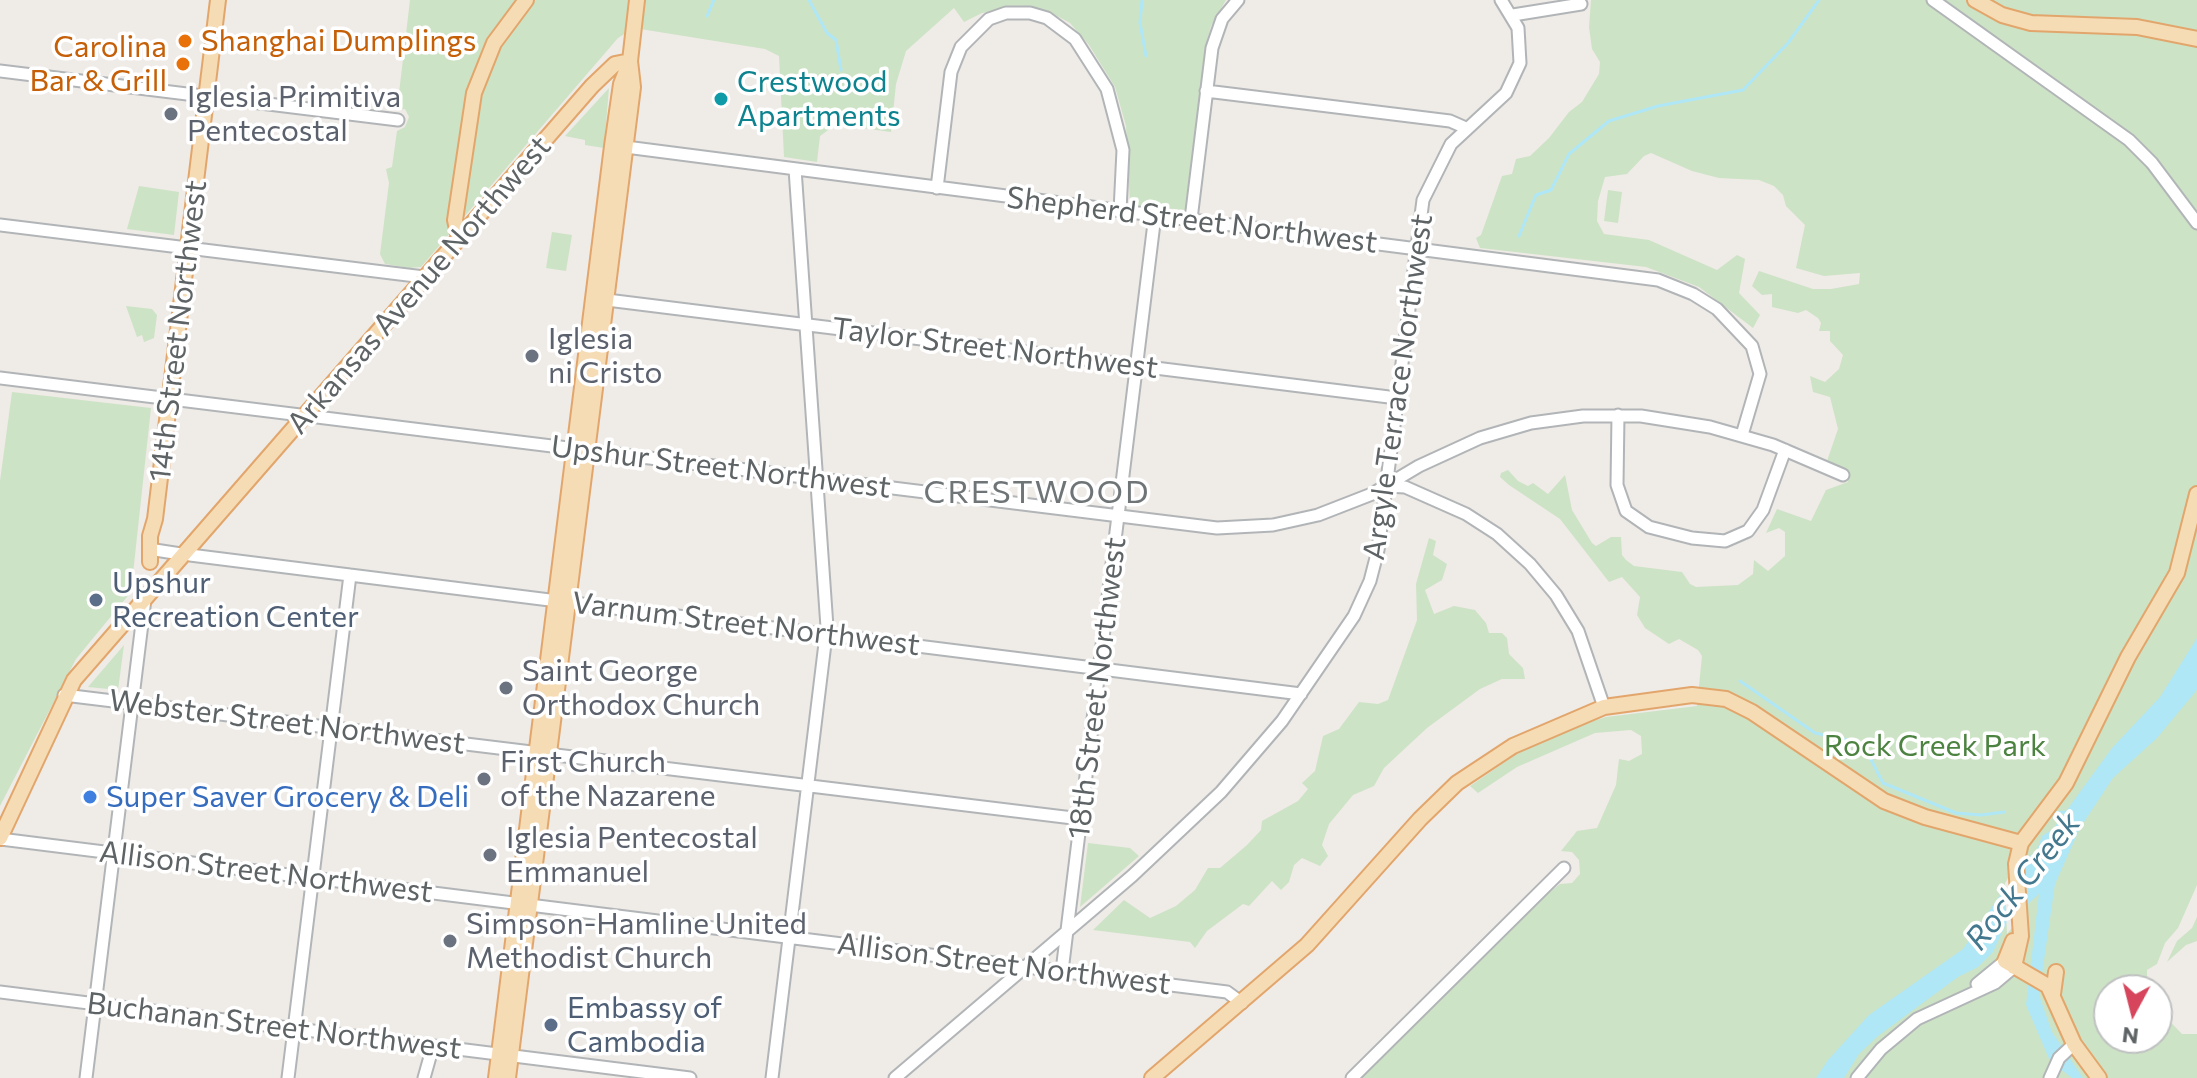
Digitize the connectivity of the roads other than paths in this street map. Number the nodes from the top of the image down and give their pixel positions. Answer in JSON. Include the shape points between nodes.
{"nodes":[{"id":1,"x":218,"y":0,"type":"edge"},
{"id":2,"x":526,"y":0,"type":"edge"},
{"id":3,"x":637,"y":0,"type":"edge"},
{"id":4,"x":1238,"y":0,"type":"edge"},
{"id":5,"x":1501,"y":0,"type":"edge"},
{"id":6,"x":1933,"y":0,"type":"edge"},
{"id":7,"x":1975,"y":0,"type":"edge"},
{"id":8,"x":1581,"y":4,"type":"dead end"},
{"id":9,"x":1513,"y":15,"type":"junction"},
{"id":10,"x":2197,"y":39,"type":"edge"},
{"id":11,"x":630,"y":61,"type":"junction"},
{"id":12,"x":0,"y":71,"type":"edge"},
{"id":13,"x":1206,"y":91,"type":"junction"},
{"id":14,"x":206,"y":97,"type":"junction"},
{"id":15,"x":398,"y":120,"type":"dead end"},
{"id":16,"x":1466,"y":128,"type":"junction"},
{"id":17,"x":618,"y":146,"type":"junction"},
{"id":18,"x":795,"y":169,"type":"junction"},
{"id":19,"x":937,"y":188,"type":"junction"},
{"id":20,"x":458,"y":193,"type":"junction"},
{"id":21,"x":488,"y":205,"type":"junction"},
{"id":22,"x":1120,"y":211,"type":"junction"},
{"id":23,"x":1155,"y":215,"type":"junction"},
{"id":24,"x":1191,"y":219,"type":"junction"},
{"id":25,"x":2197,"y":223,"type":"edge"},
{"id":26,"x":0,"y":225,"type":"edge"},
{"id":27,"x":459,"y":238,"type":"junction"},
{"id":28,"x":1415,"y":247,"type":"junction"},
{"id":29,"x":188,"y":248,"type":"junction"},
{"id":30,"x":424,"y":277,"type":"junction"},
{"id":31,"x":600,"y":299,"type":"junction"},
{"id":32,"x":805,"y":324,"type":"junction"},
{"id":33,"x":1138,"y":366,"type":"junction"},
{"id":34,"x":0,"y":378,"type":"edge"},
{"id":35,"x":1397,"y":398,"type":"junction"},
{"id":36,"x":169,"y":399,"type":"junction"},
{"id":37,"x":1618,"y":415,"type":"junction"},
{"id":38,"x":305,"y":416,"type":"junction"},
{"id":39,"x":1742,"y":435,"type":"junction"},
{"id":40,"x":582,"y":450,"type":"junction"},
{"id":41,"x":1785,"y":450,"type":"junction"},
{"id":42,"x":1843,"y":475,"type":"dead end"},
{"id":43,"x":817,"y":479,"type":"junction"},
{"id":44,"x":1386,"y":486,"type":"junction"},
{"id":45,"x":2197,"y":494,"type":"edge"},
{"id":46,"x":1118,"y":517,"type":"junction"},
{"id":47,"x":186,"y":554,"type":"junction"},
{"id":48,"x":152,"y":556,"type":"junction"},
{"id":49,"x":350,"y":575,"type":"junction"},
{"id":50,"x":145,"y":599,"type":"junction"},
{"id":51,"x":562,"y":601,"type":"junction"},
{"id":52,"x":827,"y":634,"type":"junction"},
{"id":53,"x":1099,"y":668,"type":"junction"},
{"id":54,"x":1301,"y":694,"type":"junction"},
{"id":55,"x":64,"y":695,"type":"junction"},
{"id":56,"x":133,"y":703,"type":"junction"},
{"id":57,"x":1604,"y":707,"type":"junction"},
{"id":58,"x":332,"y":727,"type":"junction"},
{"id":59,"x":544,"y":753,"type":"junction"},
{"id":60,"x":808,"y":786,"type":"junction"},
{"id":61,"x":1081,"y":819,"type":"junction"},
{"id":62,"x":0,"y":838,"type":"edge"},
{"id":63,"x":2016,"y":842,"type":"junction"},
{"id":64,"x":114,"y":853,"type":"junction"},
{"id":65,"x":1564,"y":868,"type":"dead end"},
{"id":66,"x":312,"y":877,"type":"junction"},
{"id":67,"x":524,"y":903,"type":"junction"},
{"id":68,"x":1067,"y":932,"type":"junction"},
{"id":69,"x":789,"y":937,"type":"junction"},
{"id":70,"x":1026,"y":967,"type":"junction"},
{"id":71,"x":2015,"y":967,"type":"junction"},
{"id":72,"x":1062,"y":971,"type":"junction"},
{"id":73,"x":2056,"y":972,"type":"dead end"},
{"id":74,"x":2046,"y":987,"type":"junction"},
{"id":75,"x":0,"y":992,"type":"edge"},
{"id":76,"x":1242,"y":1003,"type":"junction"},
{"id":77,"x":95,"y":1004,"type":"junction"},
{"id":78,"x":294,"y":1029,"type":"junction"},
{"id":79,"x":433,"y":1046,"type":"junction"},
{"id":80,"x":2070,"y":1048,"type":"junction"},
{"id":81,"x":505,"y":1055,"type":"junction"},
{"id":82,"x":86,"y":1078,"type":"edge"},
{"id":83,"x":288,"y":1078,"type":"edge"},
{"id":84,"x":424,"y":1078,"type":"edge"},
{"id":85,"x":496,"y":1078,"type":"edge"},
{"id":86,"x":508,"y":1078,"type":"edge"},
{"id":87,"x":690,"y":1078,"type":"edge"},
{"id":88,"x":772,"y":1078,"type":"edge"},
{"id":89,"x":895,"y":1078,"type":"edge"},
{"id":90,"x":1152,"y":1078,"type":"edge"},
{"id":91,"x":1352,"y":1078,"type":"edge"},
{"id":92,"x":1857,"y":1078,"type":"edge"},
{"id":93,"x":2050,"y":1078,"type":"edge"},
{"id":94,"x":2099,"y":1078,"type":"edge"}],
"edges":[{"from":1,"to":14,"type":"main road","name":"14th Street Northwest"},
{"from":2,"to":20,"type":"main road","via":[[494,43],[478,79]]},
{"from":3,"to":11,"type":"main road"},
{"from":4,"to":13,"type":"street","via":[[1215,34]]},
{"from":5,"to":9,"type":"street"},
{"from":6,"to":25,"type":"street","via":[[2134,144]]},
{"from":7,"to":10,"type":"main road","via":[[2031,23],[2137,27]]},
{"from":8,"to":9,"type":"street"},
{"from":9,"to":16,"type":"street","name":"Argyle Terrace Northwest","via":[[1521,44],[1515,78],[1503,97]]},
{"from":11,"to":17,"type":"main road","via":[[621,84]]},
{"from":11,"to":21,"type":"main road","name":"Arkansas Avenue Northwest","via":[[617,62],[605,72]]},
{"from":12,"to":14,"type":"street"},
{"from":13,"to":16,"type":"street","via":[[1450,121]]},
{"from":13,"to":24,"type":"street"},
{"from":14,"to":15,"type":"street"},
{"from":14,"to":29,"type":"main road","name":"14th Street Northwest"},
{"from":16,"to":28,"type":"street","name":"Argyle Terrace Northwest","via":[[1429,183]]},
{"from":17,"to":18,"type":"street","name":"Shepherd Street Northwest"},
{"from":17,"to":31,"type":"main road"},
{"from":18,"to":19,"type":"street","name":"Shepherd Street Northwest"},
{"from":18,"to":32,"type":"street"},
{"from":19,"to":22,"type":"street","name":"Shepherd Street Northwest"},
{"from":19,"to":22,"type":"street","via":[[951,72],[961,47],[989,19],[1030,13],[1047,18],[1075,39],[1107,89],[1123,150]]},
{"from":20,"to":21,"type":"main road"},
{"from":20,"to":27,"type":"main road"},
{"from":21,"to":27,"type":"main road","name":"Arkansas Avenue Northwest"},
{"from":22,"to":23,"type":"street","name":"Shepherd Street Northwest"},
{"from":23,"to":24,"type":"street","name":"Shepherd Street Northwest"},
{"from":23,"to":33,"type":"street","name":"18th Street Northwest"},
{"from":24,"to":28,"type":"street","name":"Shepherd Street Northwest"},
{"from":26,"to":29,"type":"street"},
{"from":27,"to":30,"type":"main road","name":"Arkansas Avenue Northwest"},
{"from":28,"to":35,"type":"street","name":"Argyle Terrace Northwest"},
{"from":28,"to":39,"type":"street","name":"Shepherd Street Northwest","via":[[1636,275],[1700,298],[1736,326],[1758,358],[1758,383]]},
{"from":29,"to":30,"type":"street"},
{"from":29,"to":36,"type":"main road","name":"14th Street Northwest"},
{"from":30,"to":38,"type":"main road","name":"Arkansas Avenue Northwest"},
{"from":31,"to":32,"type":"street","name":"Taylor Street Northwest"},
{"from":31,"to":40,"type":"main road"},
{"from":32,"to":33,"type":"street","name":"Taylor Street Northwest"},
{"from":32,"to":43,"type":"street"},
{"from":33,"to":35,"type":"street","name":"Taylor Street Northwest"},
{"from":33,"to":46,"type":"street","name":"18th Street Northwest"},
{"from":34,"to":36,"type":"street","name":"Upshur Street Northwest"},
{"from":35,"to":44,"type":"street","name":"Argyle Terrace Northwest"},
{"from":36,"to":38,"type":"street","name":"Upshur Street Northwest"},
{"from":36,"to":48,"type":"main road","name":"14th Street Northwest","via":[[150,536]]},
{"from":37,"to":39,"type":"street","name":"Upshur Street Northwest"},
{"from":37,"to":41,"type":"street","via":[[1617,485],[1623,505],[1646,526],[1684,536],[1722,541],[1748,531],[1763,510]]},
{"from":37,"to":44,"type":"street","name":"Upshur Street Northwest","via":[[1502,430],[1459,446]]},
{"from":38,"to":40,"type":"street","name":"Upshur Street Northwest"},
{"from":38,"to":47,"type":"main road","name":"Arkansas Avenue Northwest"},
{"from":39,"to":41,"type":"street","name":"Upshur Street Northwest"},
{"from":40,"to":43,"type":"street","name":"Upshur Street Northwest"},
{"from":40,"to":51,"type":"main road"},
{"from":41,"to":42,"type":"street","name":"Upshur Street Northwest"},
{"from":43,"to":46,"type":"street","name":"Upshur Street Northwest"},
{"from":43,"to":52,"type":"street"},
{"from":44,"to":46,"type":"street","name":"Upshur Street Northwest","via":[[1318,515],[1261,527],[1208,528]]},
{"from":44,"to":54,"type":"street","name":"Argyle Terrace Northwest","via":[[1378,550],[1366,591]]},
{"from":44,"to":57,"type":"street","via":[[1405,487],[1466,514],[1530,564],[1578,631]]},
{"from":45,"to":63,"type":"main road","via":[[2177,573],[2128,657],[2074,768],[2056,796],[2028,817]]},
{"from":46,"to":53,"type":"street","name":"18th Street Northwest"},
{"from":47,"to":48,"type":"street","name":"Varnum Street Northwest"},
{"from":47,"to":49,"type":"street","name":"Varnum Street Northwest"},
{"from":47,"to":50,"type":"main road","name":"Arkansas Avenue Northwest"},
{"from":48,"to":50,"type":"main road","name":"14th Street Northwest"},
{"from":49,"to":51,"type":"street","name":"Varnum Street Northwest"},
{"from":49,"to":58,"type":"street"},
{"from":50,"to":55,"type":"main road","name":"Arkansas Avenue Northwest"},
{"from":50,"to":56,"type":"street","name":"14th Street Northwest"},
{"from":51,"to":52,"type":"street","name":"Varnum Street Northwest"},
{"from":51,"to":59,"type":"main road"},
{"from":52,"to":53,"type":"street","name":"Varnum Street Northwest"},
{"from":52,"to":60,"type":"street"},
{"from":53,"to":54,"type":"street","name":"Varnum Street Northwest"},
{"from":53,"to":61,"type":"street","name":"18th Street Northwest"},
{"from":54,"to":68,"type":"street","name":"Argyle Terrace Northwest","via":[[1221,792]]},
{"from":55,"to":56,"type":"street","name":"Webster Street Northwest"},
{"from":55,"to":62,"type":"main road","name":"Arkansas Avenue Northwest"},
{"from":56,"to":58,"type":"street","name":"Webster Street Northwest"},
{"from":56,"to":64,"type":"street","name":"14th Street Northwest"},
{"from":57,"to":63,"type":"main road","via":[[1692,695],[1726,699],[1887,803]]},
{"from":57,"to":76,"type":"main road","via":[[1523,741],[1457,783],[1307,945]]},
{"from":58,"to":59,"type":"street","name":"Webster Street Northwest"},
{"from":58,"to":66,"type":"street"},
{"from":59,"to":60,"type":"street","name":"Webster Street Northwest"},
{"from":59,"to":67,"type":"main road"},
{"from":60,"to":61,"type":"street","name":"Webster Street Northwest"},
{"from":60,"to":69,"type":"street"},
{"from":61,"to":68,"type":"street","name":"18th Street Northwest"},
{"from":62,"to":64,"type":"street","name":"Allison Street Northwest"},
{"from":63,"to":71,"type":"main road"},
{"from":64,"to":66,"type":"street","name":"Allison Street Northwest"},
{"from":64,"to":77,"type":"street","name":"14th Street Northwest"},
{"from":65,"to":91,"type":"street"},
{"from":66,"to":67,"type":"street","name":"Allison Street Northwest"},
{"from":66,"to":78,"type":"street"},
{"from":67,"to":69,"type":"street","name":"Allison Street Northwest"},
{"from":67,"to":81,"type":"main road"},
{"from":68,"to":70,"type":"street","name":"Argyle Terrace Northwest"},
{"from":68,"to":72,"type":"street","name":"18th Street Northwest"},
{"from":69,"to":70,"type":"street","name":"Allison Street Northwest"},
{"from":69,"to":88,"type":"street"},
{"from":70,"to":72,"type":"street","name":"Allison Street Northwest"},
{"from":70,"to":89,"type":"street","name":"Argyle Terrace Northwest"},
{"from":71,"to":74,"type":"main road"},
{"from":71,"to":92,"type":"street","via":[[1904,1028]]},
{"from":72,"to":76,"type":"street","name":"Allison Street Northwest","via":[[1227,992]]},
{"from":73,"to":74,"type":"main road"},
{"from":74,"to":80,"type":"main road"},
{"from":75,"to":77,"type":"street","name":"Buchanan Street Northwest"},
{"from":76,"to":90,"type":"main road"},
{"from":77,"to":78,"type":"street","name":"Buchanan Street Northwest"},
{"from":77,"to":82,"type":"street","name":"14th Street Northwest"},
{"from":78,"to":79,"type":"street","name":"Buchanan Street Northwest"},
{"from":78,"to":83,"type":"street"},
{"from":79,"to":81,"type":"street","name":"Buchanan Street Northwest"},
{"from":79,"to":84,"type":"street"},
{"from":80,"to":93,"type":"street"},
{"from":80,"to":94,"type":"main road"},
{"from":81,"to":85,"type":"main road"},
{"from":81,"to":86,"type":"main road"},
{"from":81,"to":87,"type":"street","name":"Buchanan Street Northwest"}]}
